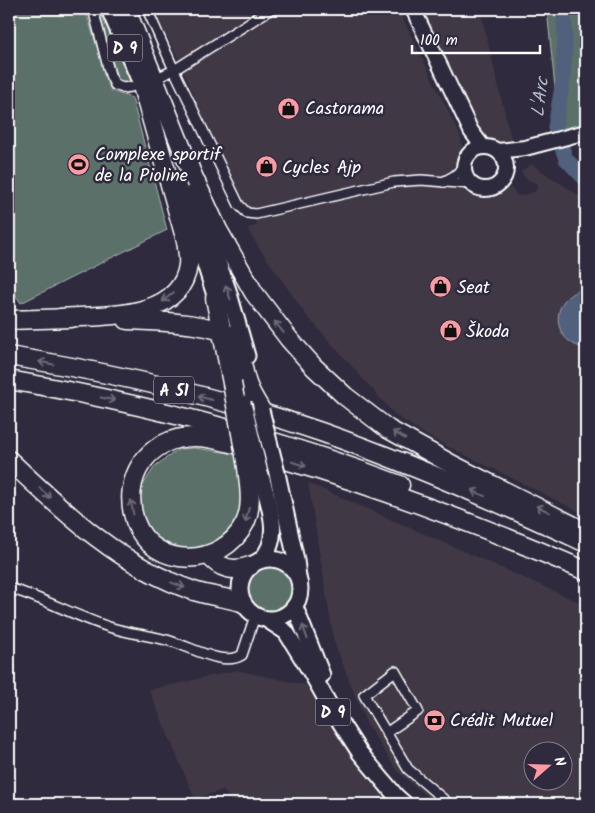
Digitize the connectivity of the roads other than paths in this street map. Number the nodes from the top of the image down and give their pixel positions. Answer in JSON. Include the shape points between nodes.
{"nodes":[{"id":1,"x":92,"y":9,"type":"edge"},
{"id":2,"x":109,"y":9,"type":"edge"},
{"id":3,"x":126,"y":9,"type":"edge"},
{"id":4,"x":147,"y":9,"type":"edge"},
{"id":5,"x":271,"y":9,"type":"edge"},
{"id":6,"x":414,"y":9,"type":"edge"},
{"id":7,"x":174,"y":70,"type":"junction"},
{"id":8,"x":163,"y":74,"type":"dead end"},
{"id":9,"x":137,"y":87,"type":"junction"},
{"id":10,"x":471,"y":131,"type":"junction"},
{"id":11,"x":586,"y":132,"type":"edge"},
{"id":12,"x":483,"y":147,"type":"junction"},
{"id":13,"x":526,"y":147,"type":"junction"},
{"id":14,"x":498,"y":151,"type":"junction"},
{"id":15,"x":470,"y":154,"type":"junction"},
{"id":16,"x":506,"y":166,"type":"junction"},
{"id":17,"x":464,"y":167,"type":"junction"},
{"id":18,"x":443,"y":182,"type":"junction"},
{"id":19,"x":471,"y":184,"type":"junction"},
{"id":20,"x":215,"y":298,"type":"joint"},
{"id":21,"x":60,"y":318,"type":"junction"},
{"id":22,"x":9,"y":320,"type":"edge"},
{"id":23,"x":224,"y":332,"type":"junction"},
{"id":24,"x":9,"y":356,"type":"edge"},
{"id":25,"x":9,"y":380,"type":"edge"},
{"id":26,"x":243,"y":385,"type":"junction"},
{"id":27,"x":261,"y":410,"type":"joint"},
{"id":28,"x":9,"y":460,"type":"edge"},
{"id":29,"x":253,"y":468,"type":"junction"},
{"id":30,"x":586,"y":532,"type":"edge"},
{"id":31,"x":586,"y":543,"type":"edge"},
{"id":32,"x":209,"y":556,"type":"junction"},
{"id":33,"x":255,"y":563,"type":"junction"},
{"id":34,"x":586,"y":567,"type":"edge"},
{"id":35,"x":586,"y":572,"type":"edge"},
{"id":36,"x":298,"y":578,"type":"junction"},
{"id":37,"x":9,"y":588,"type":"edge"},
{"id":38,"x":242,"y":602,"type":"junction"},
{"id":39,"x":295,"y":607,"type":"junction"},
{"id":40,"x":260,"y":617,"type":"junction"},
{"id":41,"x":386,"y":733,"type":"junction"},
{"id":42,"x":405,"y":804,"type":"edge"},
{"id":43,"x":414,"y":804,"type":"edge"},
{"id":44,"x":449,"y":804,"type":"edge"}],
"edges":[{"from":1,"to":9,"type":"street","via":[[114,85]]},
{"from":2,"to":9,"type":"main road","number":"D 9"},
{"from":26,"to":3,"type":"main road","number":"D 9","one_way":true,"via":[[243,339],[228,290]]},
{"from":30,"to":3,"type":"highway","one_way":true,"via":[[388,429],[314,368],[288,339],[254,293],[218,230]]},
{"from":4,"to":7,"type":"street"},
{"from":5,"to":7,"type":"street"},
{"from":6,"to":10,"type":"main road"},
{"from":7,"to":8,"type":"street"},
{"from":7,"to":18,"type":"street","via":[[239,204],[247,213],[256,214],[394,182]]},
{"from":9,"to":20,"type":"main road","number":"D 9","via":[[193,226]]},
{"from":9,"to":21,"type":"highway","one_way":true,"via":[[186,241],[186,272],[172,295],[143,310]]},
{"from":10,"to":12,"type":"main road"},
{"from":10,"to":15,"type":"main road"},
{"from":11,"to":13,"type":"main road"},
{"from":12,"to":14,"type":"main road"},
{"from":12,"to":15,"type":"main road"},
{"from":13,"to":14,"type":"main road"},
{"from":13,"to":16,"type":"main road"},
{"from":14,"to":16,"type":"main road"},
{"from":15,"to":17,"type":"main road"},
{"from":16,"to":19,"type":"main road","via":[[504,178],[497,186],[484,189]]},
{"from":17,"to":18,"type":"street"},
{"from":17,"to":19,"type":"main road"},
{"from":18,"to":19,"type":"street"},
{"from":20,"to":23,"type":"highway"},
{"from":21,"to":22,"type":"highway"},
{"from":21,"to":23,"type":"highway","via":[[197,325]]},
{"from":23,"to":26,"type":"highway"},
{"from":31,"to":24,"type":"highway","number":"A 51","one_way":true,"via":[[466,488],[302,426],[162,387]]},
{"from":25,"to":34,"type":"highway","number":"A 51","one_way":true,"via":[[171,414],[327,459],[446,504]]},
{"from":26,"to":27,"type":"highway"},
{"from":26,"to":29,"type":"highway","bridge":true},
{"from":27,"to":36,"type":"main road","bridge":true},
{"from":28,"to":38,"type":"highway","one_way":true,"via":[[86,530],[132,562],[170,582]]},
{"from":29,"to":32,"type":"highway","one_way":true,"via":[[246,522],[230,544]]},
{"from":29,"to":33,"type":"main road","via":[[273,532],[272,544]]},
{"from":32,"to":33,"type":"highway","via":[[227,569],[239,569]]},
{"from":32,"to":35,"type":"highway","one_way":true,"via":[[190,558],[164,552],[147,540],[135,521],[130,498],[135,473],[149,455],[177,440],[207,439],[295,463],[442,512]]},
{"from":33,"to":36,"type":"main road","via":[[278,560],[294,570]]},
{"from":33,"to":38,"type":"main road","via":[[240,583]]},
{"from":36,"to":39,"type":"main road","via":[[299,598]]},
{"from":37,"to":40,"type":"street","via":[[108,627],[170,641],[228,660],[242,655]]},
{"from":38,"to":40,"type":"main road"},
{"from":39,"to":40,"type":"main road","via":[[274,620]]},
{"from":43,"to":39,"type":"main road","number":"D 9","one_way":true,"via":[[363,746],[337,703],[318,668]]},
{"from":40,"to":42,"type":"main road","number":"D 9","via":[[286,632],[360,753]]},
{"from":41,"to":41,"type":"street","via":[[364,695],[395,671],[418,711]]},
{"from":41,"to":44,"type":"street","via":[[408,768]]}]}
